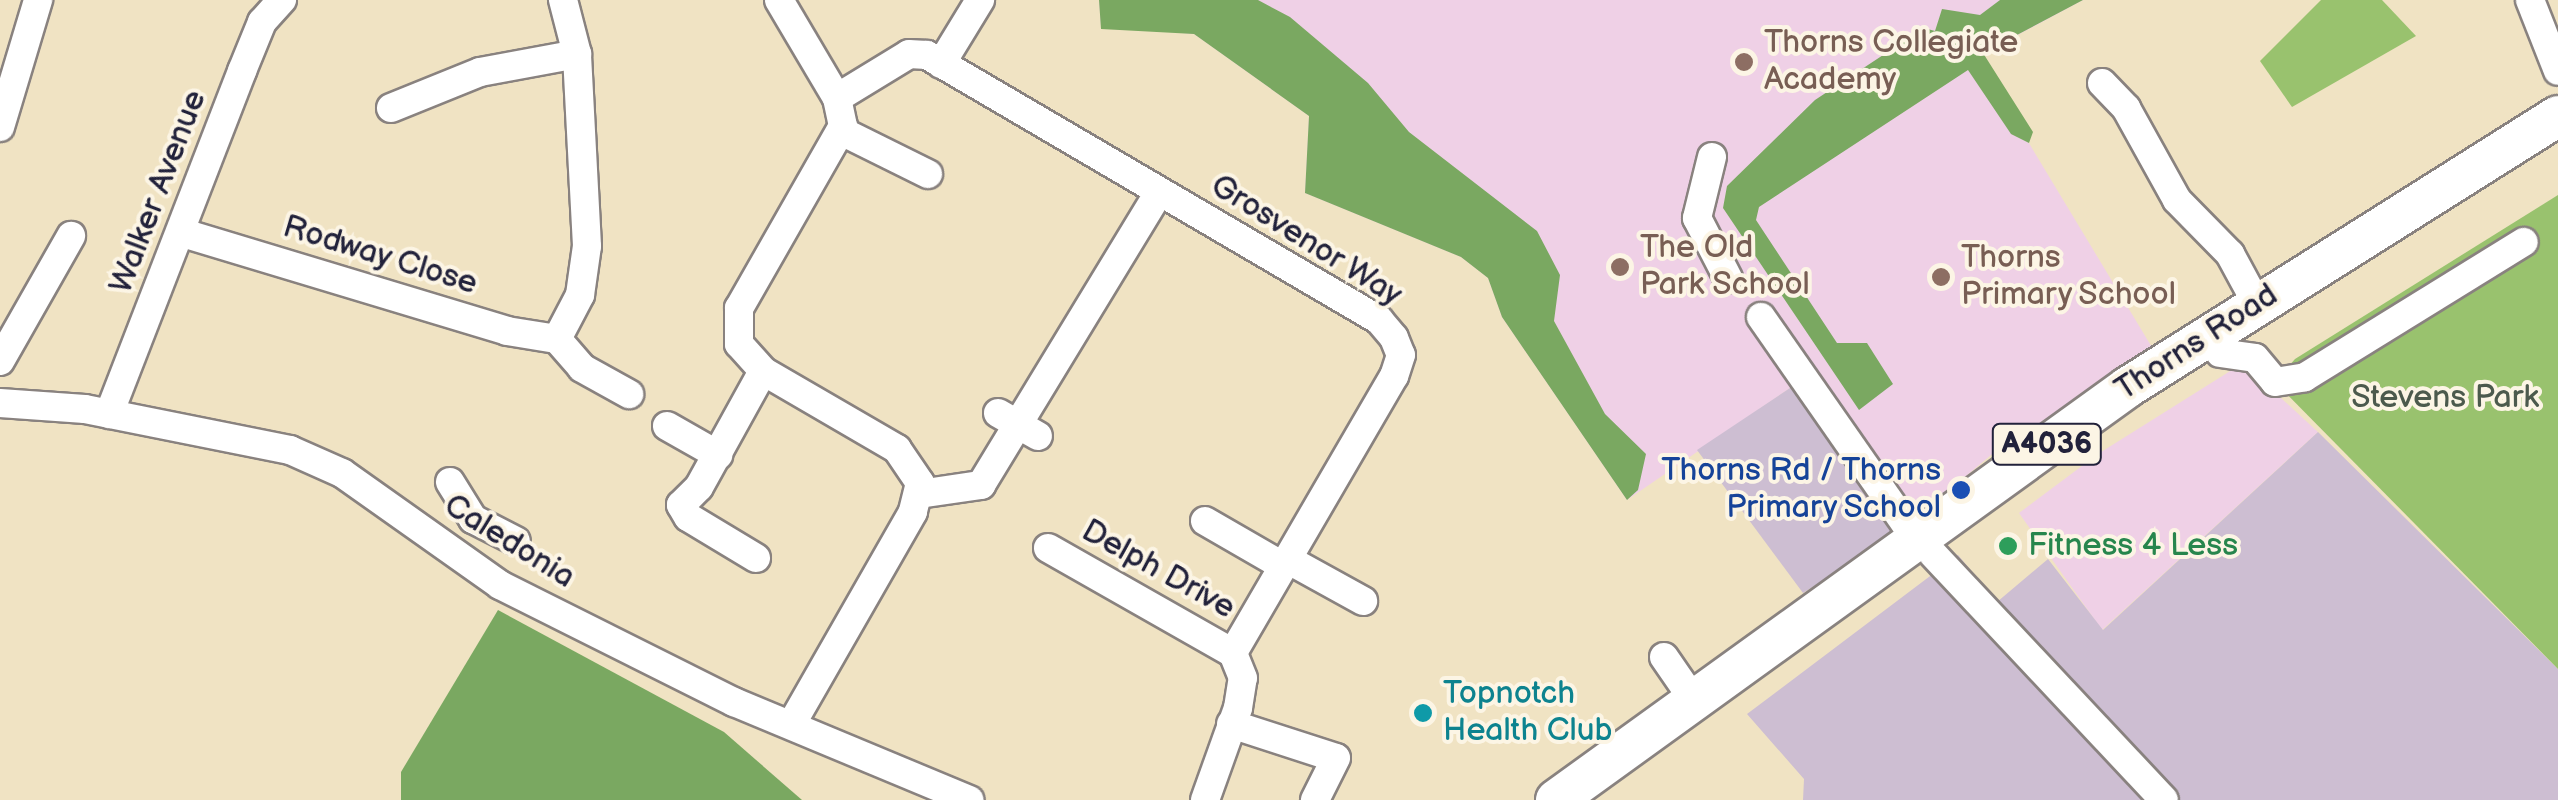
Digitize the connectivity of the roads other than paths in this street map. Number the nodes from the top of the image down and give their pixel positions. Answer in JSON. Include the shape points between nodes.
{"nodes":[{"id":1,"x":38,"y":0,"type":"edge"},
{"id":2,"x":282,"y":0,"type":"edge"},
{"id":3,"x":563,"y":0,"type":"edge"},
{"id":4,"x":780,"y":0,"type":"edge"},
{"id":5,"x":980,"y":0,"type":"edge"},
{"id":6,"x":2530,"y":0,"type":"edge"},
{"id":7,"x":578,"y":54,"type":"junction"},
{"id":8,"x":941,"y":64,"type":"junction"},
{"id":9,"x":2558,"y":71,"type":"edge"},
{"id":10,"x":2102,"y":83,"type":"dead end"},
{"id":11,"x":837,"y":98,"type":"junction"},
{"id":12,"x":391,"y":108,"type":"dead end"},
{"id":13,"x":2558,"y":116,"type":"edge"},
{"id":14,"x":0,"y":127,"type":"edge"},
{"id":15,"x":840,"y":130,"type":"junction"},
{"id":16,"x":2558,"y":142,"type":"edge"},
{"id":17,"x":1712,"y":158,"type":"dead end"},
{"id":18,"x":928,"y":174,"type":"dead end"},
{"id":19,"x":1160,"y":192,"type":"junction"},
{"id":20,"x":183,"y":232,"type":"junction"},
{"id":21,"x":70,"y":236,"type":"dead end"},
{"id":22,"x":2524,"y":242,"type":"dead end"},
{"id":23,"x":1728,"y":278,"type":"dead end"},
{"id":24,"x":2257,"y":304,"type":"junction"},
{"id":25,"x":1761,"y":316,"type":"dead end"},
{"id":26,"x":557,"y":339,"type":"junction"},
{"id":27,"x":2220,"y":353,"type":"junction"},
{"id":28,"x":0,"y":362,"type":"edge"},
{"id":29,"x":764,"y":371,"type":"junction"},
{"id":30,"x":629,"y":394,"type":"dead end"},
{"id":31,"x":0,"y":402,"type":"edge"},
{"id":32,"x":109,"y":414,"type":"junction"},
{"id":33,"x":668,"y":426,"type":"dead end"},
{"id":34,"x":718,"y":454,"type":"junction"},
{"id":35,"x":450,"y":482,"type":"dead end"},
{"id":36,"x":919,"y":494,"type":"junction"},
{"id":37,"x":473,"y":519,"type":"junction"},
{"id":38,"x":1205,"y":521,"type":"dead end"},
{"id":39,"x":516,"y":540,"type":"dead end"},
{"id":40,"x":1048,"y":548,"type":"dead end"},
{"id":41,"x":445,"y":549,"type":"junction"},
{"id":42,"x":756,"y":558,"type":"dead end"},
{"id":43,"x":1285,"y":562,"type":"junction"},
{"id":44,"x":1936,"y":564,"type":"junction"},
{"id":45,"x":1363,"y":601,"type":"dead end"},
{"id":46,"x":1233,"y":653,"type":"junction"},
{"id":47,"x":1664,"y":657,"type":"dead end"},
{"id":48,"x":1693,"y":699,"type":"junction"},
{"id":49,"x":1231,"y":724,"type":"junction"},
{"id":50,"x":792,"y":726,"type":"junction"},
{"id":51,"x":1351,"y":740,"type":"dead end"},
{"id":52,"x":969,"y":800,"type":"edge"},
{"id":53,"x":1205,"y":800,"type":"edge"},
{"id":54,"x":1315,"y":800,"type":"edge"},
{"id":55,"x":1332,"y":800,"type":"edge"},
{"id":56,"x":1556,"y":800,"type":"edge"},
{"id":57,"x":1596,"y":800,"type":"edge"},
{"id":58,"x":2164,"y":800,"type":"edge"}],
"edges":[{"from":1,"to":14,"type":"street"},
{"from":2,"to":20,"type":"street","name":"Walker Avenue","via":[[262,22]]},
{"from":3,"to":7,"type":"street"},
{"from":4,"to":11,"type":"street"},
{"from":5,"to":8,"type":"street"},
{"from":6,"to":9,"type":"street"},
{"from":7,"to":12,"type":"street","via":[[512,64],[423,106]]},
{"from":7,"to":26,"type":"street","via":[[587,246],[580,296]]},
{"from":8,"to":11,"type":"street","name":"Grosvenor Way","via":[[909,54]]},
{"from":8,"to":19,"type":"street","name":"Grosvenor Way"},
{"from":10,"to":24,"type":"street","via":[[2126,108],[2177,200],[2230,254]]},
{"from":11,"to":15,"type":"street"},
{"from":13,"to":24,"type":"highway","name":"Thorns Road","number":"A4036"},
{"from":15,"to":18,"type":"street"},
{"from":15,"to":29,"type":"street","via":[[739,308],[739,344]]},
{"from":16,"to":27,"type":"highway","name":"Thorns Road","number":"A4036"},
{"from":17,"to":23,"type":"street","via":[[1697,218]]},
{"from":19,"to":36,"type":"street","via":[[981,485]]},
{"from":19,"to":43,"type":"street","name":"Grosvenor Way","via":[[1379,320],[1401,355]]},
{"from":20,"to":26,"type":"street","name":"Rodway Close","via":[[507,331]]},
{"from":20,"to":32,"type":"street","name":"Walker Avenue"},
{"from":21,"to":28,"type":"street"},
{"from":22,"to":27,"type":"street","via":[[2305,377],[2276,382],[2254,358]]},
{"from":24,"to":44,"type":"highway","name":"Thorns Road","number":"A4036","via":[[2128,387]]},
{"from":25,"to":44,"type":"street"},
{"from":26,"to":30,"type":"street","via":[[582,368]]},
{"from":27,"to":44,"type":"highway","name":"Thorns Road","number":"A4036"},
{"from":29,"to":34,"type":"street"},
{"from":29,"to":36,"type":"street","via":[[897,449],[915,470]]},
{"from":31,"to":32,"type":"street","name":"Caledonia"},
{"from":32,"to":41,"type":"street","name":"Caledonia","via":[[290,450],[342,473]]},
{"from":33,"to":34,"type":"street"},
{"from":34,"to":42,"type":"street","via":[[681,511]]},
{"from":35,"to":37,"type":"street"},
{"from":36,"to":50,"type":"street"},
{"from":37,"to":39,"type":"street"},
{"from":37,"to":41,"type":"street"},
{"from":38,"to":43,"type":"street"},
{"from":40,"to":46,"type":"street","name":"Delph Drive"},
{"from":41,"to":50,"type":"street","name":"Caledonia","via":[[500,585]]},
{"from":43,"to":45,"type":"street"},
{"from":43,"to":46,"type":"street","name":"Grosvenor Way"},
{"from":44,"to":48,"type":"highway","name":"Thorns Road","number":"A4036"},
{"from":44,"to":57,"type":"highway","name":"Thorns Road","number":"A4036"},
{"from":44,"to":58,"type":"street"},
{"from":46,"to":49,"type":"street","via":[[1243,678]]},
{"from":47,"to":48,"type":"street"},
{"from":48,"to":56,"type":"highway","name":"Thorns Road","number":"A4036"},
{"from":49,"to":53,"type":"street"},
{"from":49,"to":54,"type":"street","via":[[1336,758]]},
{"from":50,"to":52,"type":"street","name":"Caledonia"},
{"from":51,"to":55,"type":"street"}]}
